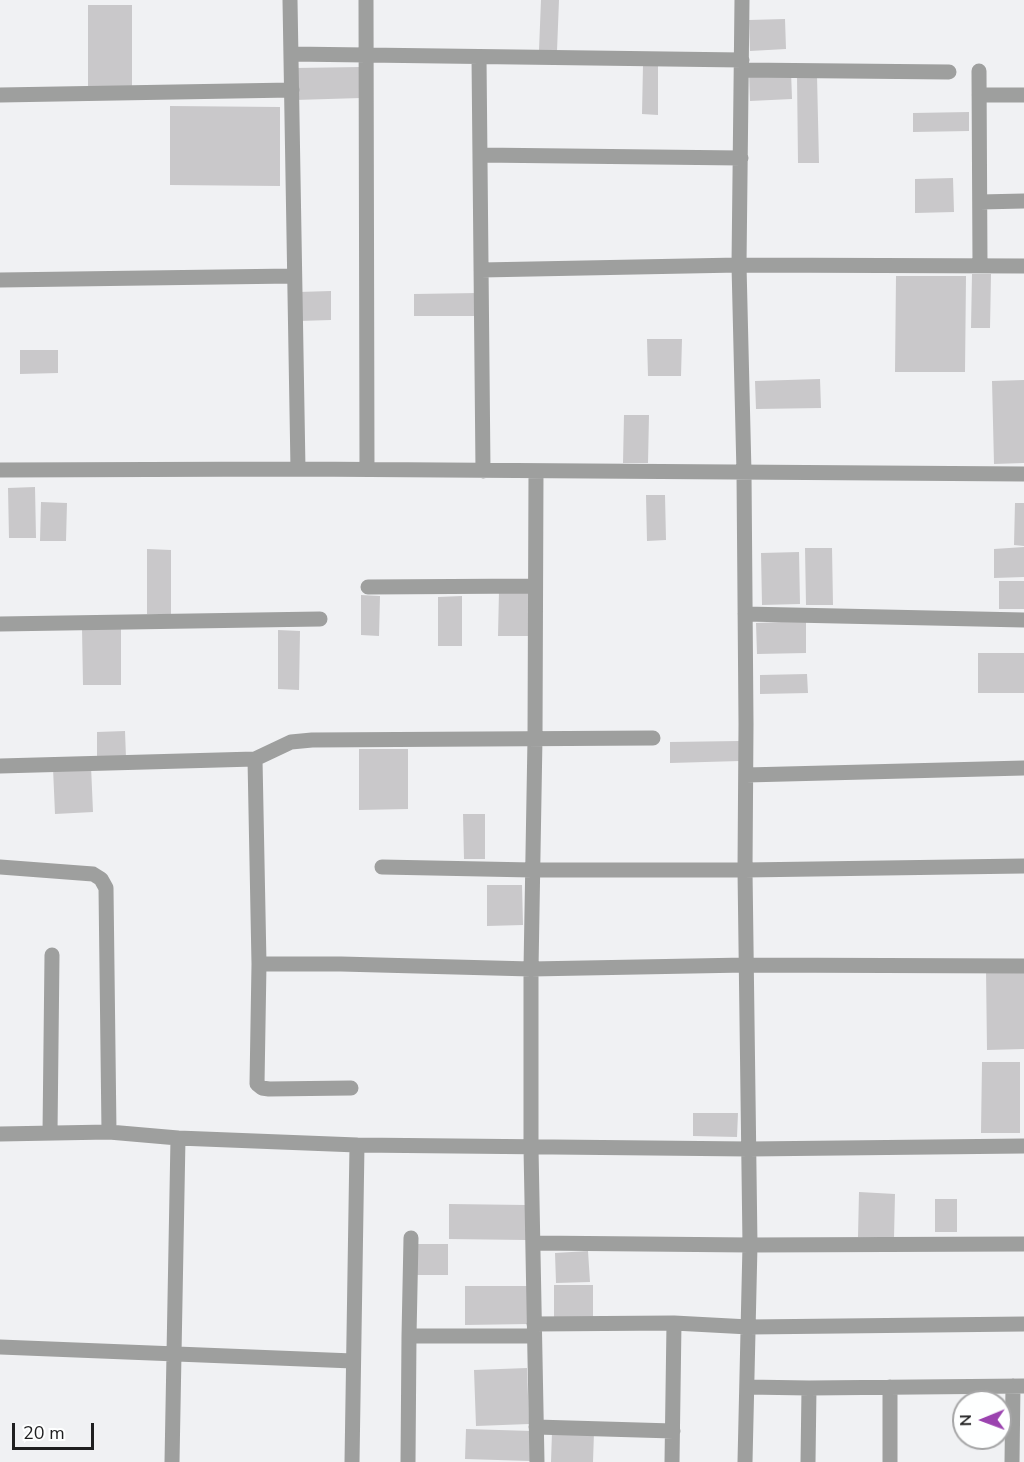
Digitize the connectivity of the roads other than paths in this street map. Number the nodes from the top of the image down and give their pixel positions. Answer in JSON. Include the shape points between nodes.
{"nodes":[{"id":1,"x":290,"y":0,"type":"edge"},
{"id":2,"x":366,"y":0,"type":"edge"},
{"id":3,"x":742,"y":0,"type":"edge"},
{"id":4,"x":291,"y":54,"type":"junction"},
{"id":5,"x":367,"y":55,"type":"junction"},
{"id":6,"x":479,"y":57,"type":"junction"},
{"id":7,"x":742,"y":65,"type":"junction"},
{"id":8,"x":979,"y":71,"type":"dead end"},
{"id":9,"x":949,"y":72,"type":"dead end"},
{"id":10,"x":291,"y":90,"type":"junction"},
{"id":11,"x":0,"y":94,"type":"edge"},
{"id":12,"x":979,"y":95,"type":"junction"},
{"id":13,"x":1024,"y":95,"type":"edge"},
{"id":14,"x":480,"y":155,"type":"junction"},
{"id":15,"x":741,"y":158,"type":"junction"},
{"id":16,"x":1024,"y":201,"type":"edge"},
{"id":17,"x":980,"y":202,"type":"junction"},
{"id":18,"x":739,"y":265,"type":"junction"},
{"id":19,"x":980,"y":266,"type":"junction"},
{"id":20,"x":1024,"y":266,"type":"edge"},
{"id":21,"x":481,"y":270,"type":"junction"},
{"id":22,"x":293,"y":276,"type":"junction"},
{"id":23,"x":0,"y":280,"type":"edge"},
{"id":24,"x":298,"y":469,"type":"junction"},
{"id":25,"x":367,"y":469,"type":"junction"},
{"id":26,"x":0,"y":470,"type":"edge"},
{"id":27,"x":483,"y":471,"type":"junction"},
{"id":28,"x":536,"y":471,"type":"junction"},
{"id":29,"x":744,"y":473,"type":"junction"},
{"id":30,"x":1024,"y":474,"type":"edge"},
{"id":31,"x":535,"y":586,"type":"junction"},
{"id":32,"x":368,"y":587,"type":"dead end"},
{"id":33,"x":745,"y":615,"type":"junction"},
{"id":34,"x":320,"y":620,"type":"dead end"},
{"id":35,"x":1024,"y":620,"type":"edge"},
{"id":36,"x":0,"y":624,"type":"edge"},
{"id":37,"x":535,"y":738,"type":"junction"},
{"id":38,"x":653,"y":738,"type":"dead end"},
{"id":39,"x":255,"y":759,"type":"junction"},
{"id":40,"x":0,"y":766,"type":"edge"},
{"id":41,"x":1024,"y":768,"type":"edge"},
{"id":42,"x":746,"y":775,"type":"junction"},
{"id":43,"x":1024,"y":866,"type":"edge"},
{"id":44,"x":0,"y":867,"type":"edge"},
{"id":45,"x":382,"y":867,"type":"dead end"},
{"id":46,"x":532,"y":870,"type":"junction"},
{"id":47,"x":745,"y":870,"type":"junction"},
{"id":48,"x":52,"y":955,"type":"dead end"},
{"id":49,"x":259,"y":964,"type":"junction"},
{"id":50,"x":746,"y":965,"type":"junction"},
{"id":51,"x":1024,"y":966,"type":"edge"},
{"id":52,"x":531,"y":969,"type":"junction"},
{"id":53,"x":351,"y":1088,"type":"dead end"},
{"id":54,"x":109,"y":1132,"type":"junction"},
{"id":55,"x":50,"y":1133,"type":"junction"},
{"id":56,"x":0,"y":1134,"type":"edge"},
{"id":57,"x":178,"y":1138,"type":"junction"},
{"id":58,"x":357,"y":1145,"type":"junction"},
{"id":59,"x":1024,"y":1146,"type":"edge"},
{"id":60,"x":531,"y":1148,"type":"junction"},
{"id":61,"x":749,"y":1149,"type":"junction"},
{"id":62,"x":411,"y":1238,"type":"dead end"},
{"id":63,"x":533,"y":1243,"type":"junction"},
{"id":64,"x":1024,"y":1244,"type":"edge"},
{"id":65,"x":750,"y":1245,"type":"junction"},
{"id":66,"x":674,"y":1323,"type":"junction"},
{"id":67,"x":1024,"y":1324,"type":"edge"},
{"id":68,"x":748,"y":1327,"type":"junction"},
{"id":69,"x":534,"y":1330,"type":"junction"},
{"id":70,"x":410,"y":1336,"type":"junction"},
{"id":71,"x":0,"y":1347,"type":"edge"},
{"id":72,"x":173,"y":1352,"type":"junction"},
{"id":73,"x":353,"y":1360,"type":"junction"},
{"id":74,"x":1018,"y":1386,"type":"edge"},
{"id":75,"x":747,"y":1387,"type":"junction"},
{"id":76,"x":890,"y":1387,"type":"junction"},
{"id":77,"x":809,"y":1388,"type":"junction"},
{"id":78,"x":536,"y":1427,"type":"junction"},
{"id":79,"x":673,"y":1431,"type":"junction"},
{"id":80,"x":172,"y":1462,"type":"edge"},
{"id":81,"x":352,"y":1462,"type":"edge"},
{"id":82,"x":408,"y":1462,"type":"edge"},
{"id":83,"x":537,"y":1462,"type":"edge"},
{"id":84,"x":672,"y":1462,"type":"edge"},
{"id":85,"x":745,"y":1462,"type":"edge"},
{"id":86,"x":808,"y":1462,"type":"edge"},
{"id":87,"x":890,"y":1462,"type":"edge"},
{"id":88,"x":1012,"y":1462,"type":"edge"}],
"edges":[{"from":1,"to":4,"type":"street"},
{"from":2,"to":5,"type":"street"},
{"from":3,"to":7,"type":"street"},
{"from":4,"to":5,"type":"street"},
{"from":4,"to":10,"type":"street"},
{"from":5,"to":6,"type":"street"},
{"from":5,"to":25,"type":"street"},
{"from":6,"to":7,"type":"street"},
{"from":6,"to":14,"type":"street"},
{"from":7,"to":9,"type":"street"},
{"from":7,"to":15,"type":"street"},
{"from":8,"to":12,"type":"street"},
{"from":10,"to":11,"type":"street"},
{"from":10,"to":22,"type":"street"},
{"from":12,"to":13,"type":"street"},
{"from":12,"to":17,"type":"street"},
{"from":14,"to":15,"type":"street"},
{"from":14,"to":21,"type":"street"},
{"from":15,"to":18,"type":"street"},
{"from":16,"to":17,"type":"street"},
{"from":17,"to":19,"type":"street"},
{"from":18,"to":19,"type":"street"},
{"from":18,"to":21,"type":"street"},
{"from":18,"to":29,"type":"street"},
{"from":19,"to":20,"type":"street"},
{"from":21,"to":27,"type":"street"},
{"from":22,"to":23,"type":"street"},
{"from":22,"to":24,"type":"street"},
{"from":24,"to":25,"type":"street"},
{"from":24,"to":26,"type":"street"},
{"from":25,"to":27,"type":"street"},
{"from":27,"to":28,"type":"street"},
{"from":28,"to":29,"type":"street"},
{"from":28,"to":31,"type":"street"},
{"from":29,"to":30,"type":"street"},
{"from":29,"to":33,"type":"street"},
{"from":31,"to":32,"type":"street"},
{"from":31,"to":37,"type":"street"},
{"from":33,"to":35,"type":"street"},
{"from":33,"to":42,"type":"street"},
{"from":34,"to":36,"type":"street"},
{"from":37,"to":38,"type":"street"},
{"from":37,"to":39,"type":"street","via":[[312,740],[291,742]]},
{"from":37,"to":46,"type":"street"},
{"from":39,"to":40,"type":"street"},
{"from":39,"to":49,"type":"street"},
{"from":41,"to":42,"type":"street"},
{"from":42,"to":47,"type":"street"},
{"from":43,"to":47,"type":"street"},
{"from":44,"to":54,"type":"street","via":[[93,874],[106,888]]},
{"from":45,"to":46,"type":"street"},
{"from":46,"to":47,"type":"street"},
{"from":46,"to":52,"type":"street"},
{"from":47,"to":50,"type":"street"},
{"from":48,"to":55,"type":"street"},
{"from":49,"to":52,"type":"street"},
{"from":49,"to":53,"type":"street","via":[[257,1084],[261,1089]]},
{"from":50,"to":51,"type":"street"},
{"from":50,"to":52,"type":"street"},
{"from":50,"to":61,"type":"street"},
{"from":52,"to":60,"type":"street"},
{"from":54,"to":55,"type":"street"},
{"from":54,"to":57,"type":"street"},
{"from":55,"to":56,"type":"street"},
{"from":57,"to":58,"type":"street"},
{"from":57,"to":72,"type":"street"},
{"from":58,"to":60,"type":"street"},
{"from":58,"to":73,"type":"street"},
{"from":59,"to":61,"type":"street"},
{"from":60,"to":61,"type":"street"},
{"from":60,"to":63,"type":"street"},
{"from":61,"to":65,"type":"street"},
{"from":62,"to":70,"type":"street"},
{"from":63,"to":65,"type":"street"},
{"from":63,"to":69,"type":"street"},
{"from":64,"to":65,"type":"street"},
{"from":65,"to":68,"type":"street"},
{"from":66,"to":68,"type":"street"},
{"from":66,"to":69,"type":"street"},
{"from":66,"to":79,"type":"street"},
{"from":67,"to":68,"type":"street"},
{"from":68,"to":75,"type":"street"},
{"from":69,"to":70,"type":"street"},
{"from":69,"to":78,"type":"street"},
{"from":70,"to":82,"type":"street"},
{"from":71,"to":72,"type":"street"},
{"from":72,"to":73,"type":"street"},
{"from":72,"to":80,"type":"street"},
{"from":73,"to":81,"type":"street"},
{"from":74,"to":76,"type":"street"},
{"from":74,"to":88,"type":"street"},
{"from":75,"to":77,"type":"street"},
{"from":75,"to":85,"type":"street"},
{"from":76,"to":77,"type":"street"},
{"from":76,"to":87,"type":"street"},
{"from":77,"to":86,"type":"street"},
{"from":78,"to":79,"type":"street"},
{"from":78,"to":83,"type":"street"},
{"from":79,"to":84,"type":"street"}]}
